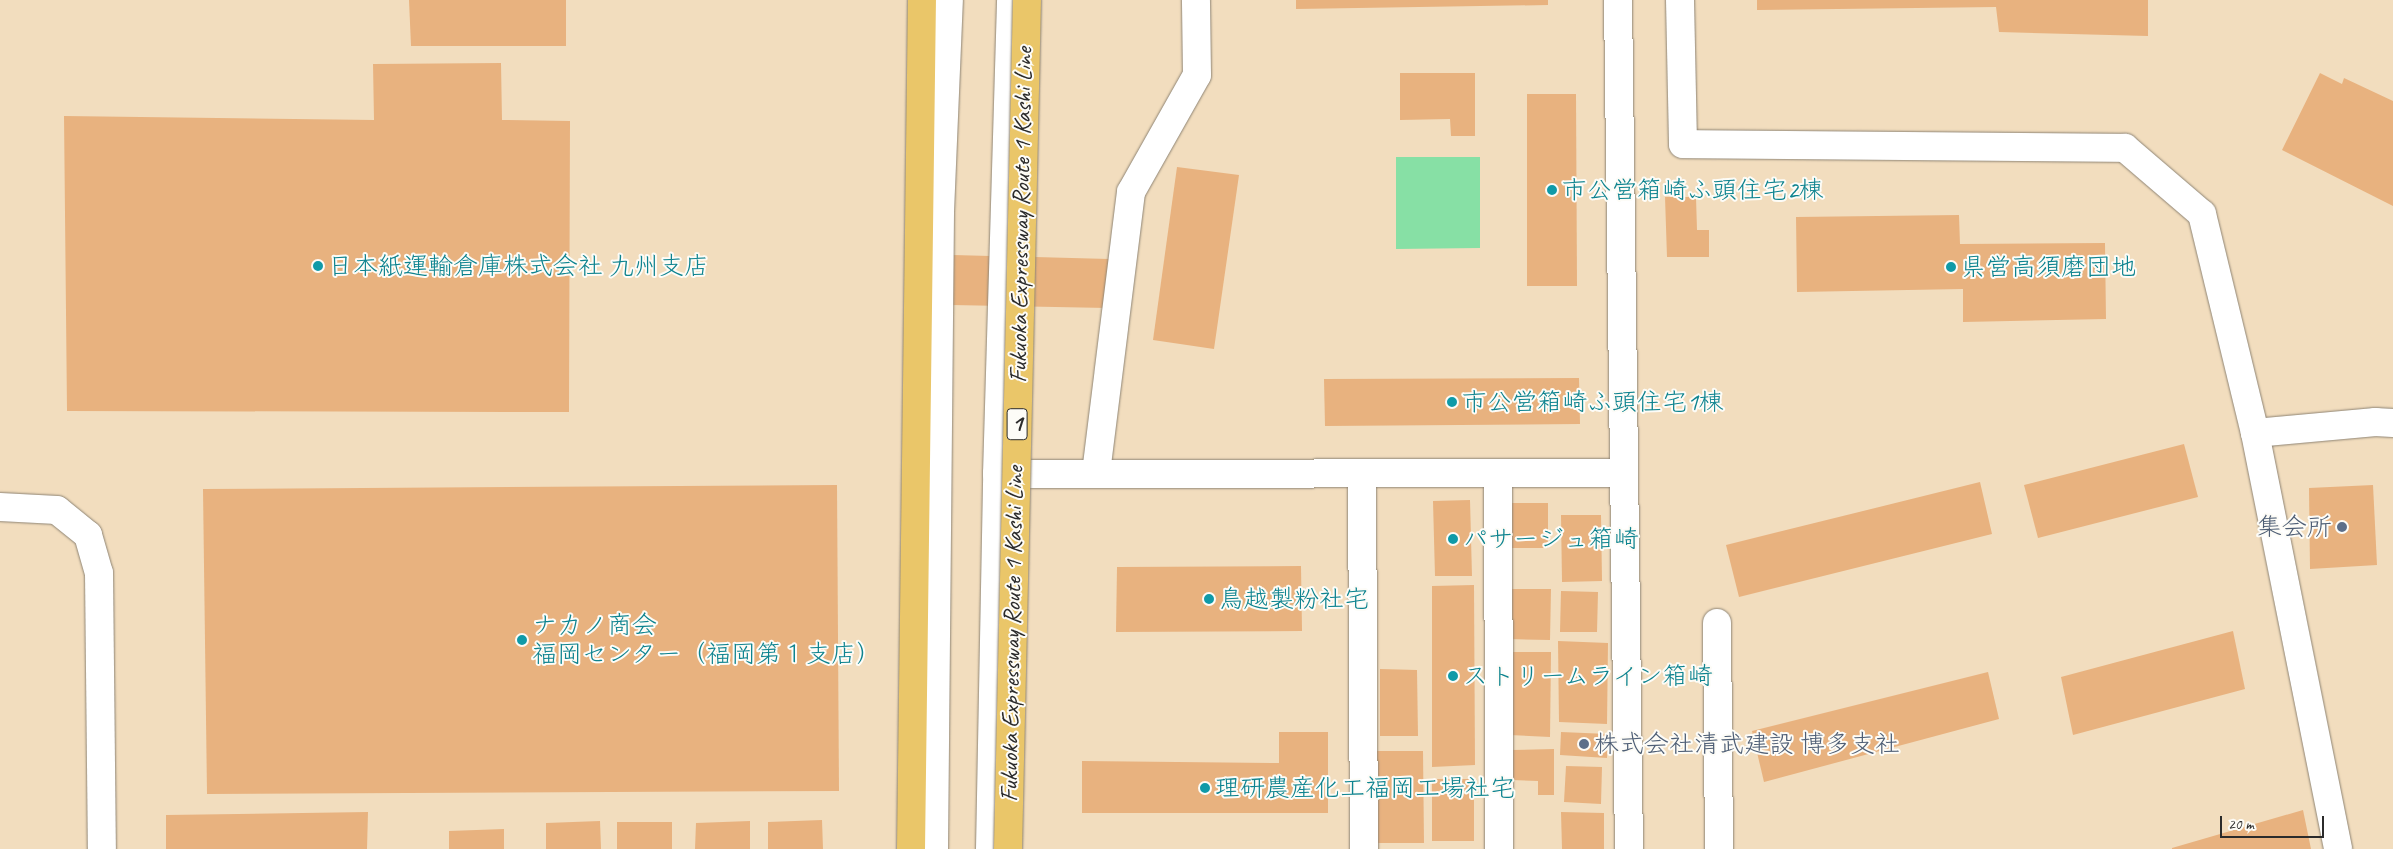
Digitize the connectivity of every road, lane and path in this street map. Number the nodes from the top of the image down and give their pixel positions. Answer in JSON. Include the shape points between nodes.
{"nodes":[{"id":1,"x":922,"y":0,"type":"edge"},
{"id":2,"x":949,"y":0,"type":"edge"},
{"id":3,"x":1011,"y":0,"type":"edge"},
{"id":4,"x":1027,"y":0,"type":"edge"},
{"id":5,"x":1196,"y":0,"type":"edge"},
{"id":6,"x":1618,"y":0,"type":"edge"},
{"id":7,"x":1680,"y":0,"type":"edge"},
{"id":8,"x":2393,"y":423,"type":"edge"},
{"id":9,"x":2255,"y":433,"type":"junction"},
{"id":10,"x":1096,"y":473,"type":"junction"},
{"id":11,"x":1362,"y":473,"type":"junction"},
{"id":12,"x":1498,"y":473,"type":"junction"},
{"id":13,"x":1624,"y":473,"type":"junction"},
{"id":14,"x":997,"y":474,"type":"junction"},
{"id":15,"x":0,"y":507,"type":"edge"},
{"id":16,"x":1717,"y":623,"type":"dead end"},
{"id":17,"x":102,"y":849,"type":"edge"},
{"id":18,"x":911,"y":849,"type":"edge"},
{"id":19,"x":934,"y":849,"type":"edge"},
{"id":20,"x":990,"y":849,"type":"edge"},
{"id":21,"x":1008,"y":849,"type":"edge"},
{"id":22,"x":1364,"y":849,"type":"edge"},
{"id":23,"x":1498,"y":849,"type":"edge"},
{"id":24,"x":1629,"y":849,"type":"edge"},
{"id":25,"x":1719,"y":849,"type":"edge"},
{"id":26,"x":2338,"y":849,"type":"edge"}],
"edges":[{"from":1,"to":18,"type":"highway"},
{"from":2,"to":19,"type":"street","via":[[940,212]]},
{"from":3,"to":14,"type":"street"},
{"from":4,"to":21,"type":"highway","name":"Fukuoka Expressway Route 1 Kashi Line","number":"1","bridge":true},
{"from":5,"to":10,"type":"street","via":[[1197,75],[1131,192]]},
{"from":6,"to":13,"type":"street"},
{"from":7,"to":9,"type":"street","via":[[1683,144],[2125,148],[2202,214]]},
{"from":8,"to":9,"type":"street"},
{"from":9,"to":26,"type":"street"},
{"from":10,"to":11,"type":"street"},
{"from":10,"to":14,"type":"street"},
{"from":11,"to":12,"type":"street"},
{"from":11,"to":22,"type":"street"},
{"from":12,"to":13,"type":"street"},
{"from":12,"to":23,"type":"street"},
{"from":13,"to":24,"type":"street"},
{"from":14,"to":20,"type":"street"},
{"from":15,"to":17,"type":"street","via":[[57,510],[88,535],[98,573]]},
{"from":16,"to":25,"type":"street"}]}
